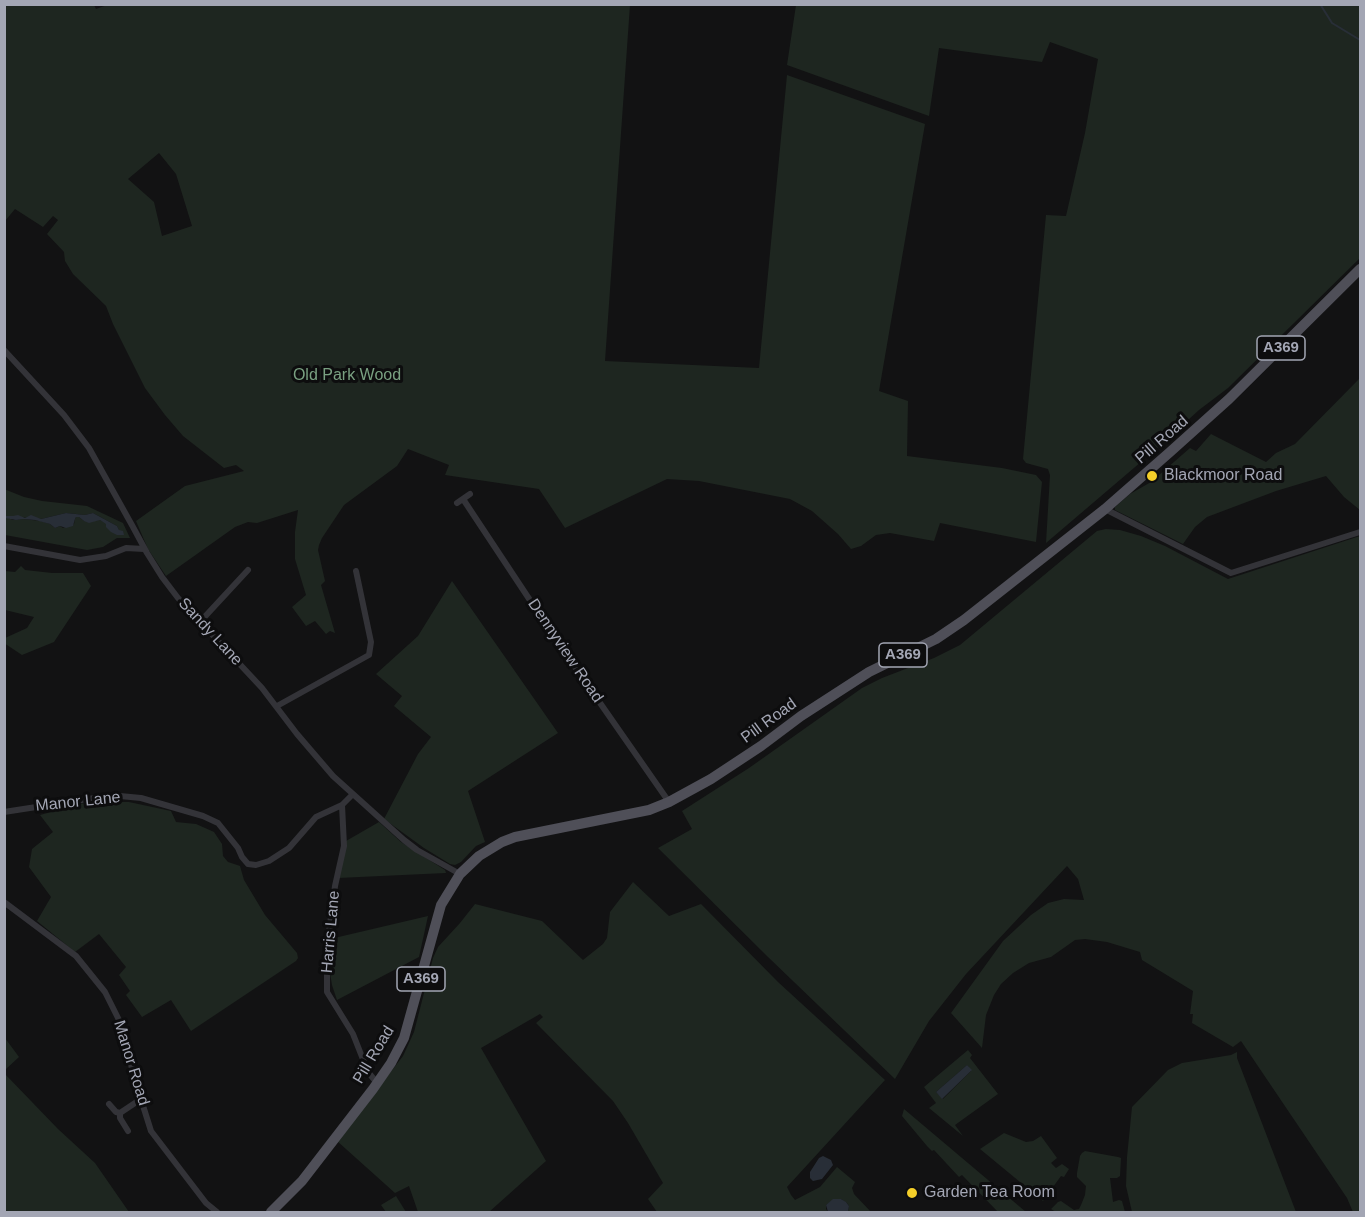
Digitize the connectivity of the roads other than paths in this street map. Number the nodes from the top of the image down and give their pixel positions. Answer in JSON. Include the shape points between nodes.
{"nodes":[{"id":1,"x":1360,"y":269,"type":"edge"},
{"id":2,"x":4,"y":350,"type":"edge"},
{"id":3,"x":470,"y":494,"type":"dead end"},
{"id":4,"x":1105,"y":509,"type":"junction"},
{"id":5,"x":1360,"y":532,"type":"edge"},
{"id":6,"x":4,"y":546,"type":"edge"},
{"id":7,"x":144,"y":549,"type":"junction"},
{"id":8,"x":248,"y":570,"type":"dead end"},
{"id":9,"x":356,"y":571,"type":"dead end"},
{"id":10,"x":200,"y":622,"type":"junction"},
{"id":11,"x":277,"y":706,"type":"junction"},
{"id":12,"x":353,"y":795,"type":"junction"},
{"id":13,"x":669,"y":802,"type":"junction"},
{"id":14,"x":342,"y":805,"type":"junction"},
{"id":15,"x":4,"y":812,"type":"edge"},
{"id":16,"x":460,"y":874,"type":"junction"},
{"id":17,"x":4,"y":902,"type":"edge"},
{"id":18,"x":377,"y":1083,"type":"junction"},
{"id":19,"x":141,"y":1099,"type":"junction"},
{"id":20,"x":109,"y":1104,"type":"dead end"},
{"id":21,"x":120,"y":1113,"type":"junction"},
{"id":22,"x":128,"y":1131,"type":"dead end"},
{"id":23,"x":217,"y":1212,"type":"edge"},
{"id":24,"x":271,"y":1212,"type":"edge"}],
"edges":[{"from":1,"to":4,"type":"main road","name":"Pill Road","number":"A369","via":[[1223,404]]},
{"from":2,"to":7,"type":"street","name":"Sandy Lane","via":[[89,448]]},
{"from":3,"to":13,"type":"street","name":"Dennyview Road","via":[[460,501]]},
{"from":4,"to":5,"type":"street","via":[[1231,573]]},
{"from":4,"to":13,"type":"main road","name":"Pill Road","number":"A369","via":[[936,639],[869,672],[711,779]]},
{"from":6,"to":7,"type":"street","via":[[80,561],[126,548]]},
{"from":7,"to":10,"type":"street","name":"Sandy Lane"},
{"from":8,"to":10,"type":"street"},
{"from":9,"to":11,"type":"street","via":[[371,642],[369,655]]},
{"from":10,"to":11,"type":"street","name":"Sandy Lane"},
{"from":11,"to":12,"type":"street","name":"Sandy Lane"},
{"from":12,"to":14,"type":"street","name":"Manor Lane"},
{"from":12,"to":16,"type":"street","name":"Sandy Lane","via":[[411,845]]},
{"from":13,"to":16,"type":"main road","name":"Pill Road","number":"A369","via":[[649,810],[515,837],[488,850]]},
{"from":14,"to":15,"type":"street","name":"Manor Lane","via":[[316,817],[289,848],[256,865],[248,864],[218,823],[141,798],[101,797]]},
{"from":14,"to":18,"type":"street","name":"Harris Lane","via":[[344,846],[327,948],[327,992]]},
{"from":16,"to":18,"type":"main road","name":"Pill Road","number":"A369","via":[[441,905],[404,1038]]},
{"from":17,"to":19,"type":"street","name":"Manor Road","via":[[76,956],[105,992],[122,1026]]},
{"from":18,"to":24,"type":"main road","name":"Pill Road","number":"A369","via":[[302,1181]]},
{"from":19,"to":21,"type":"street"},
{"from":19,"to":23,"type":"street","name":"Manor Road","via":[[151,1131]]},
{"from":20,"to":21,"type":"street"},
{"from":21,"to":22,"type":"street"}]}
